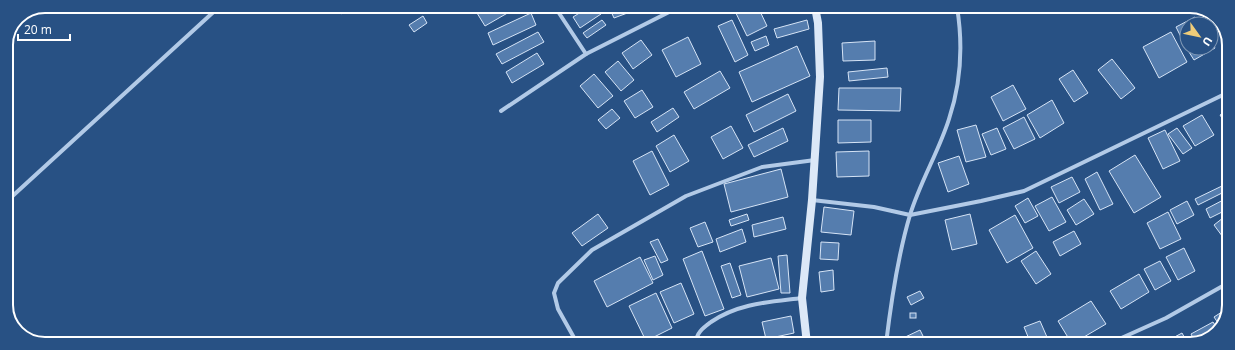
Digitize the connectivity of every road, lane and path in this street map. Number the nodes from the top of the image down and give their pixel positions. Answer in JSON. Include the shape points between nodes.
{"nodes":[{"id":1,"x":212,"y":13,"type":"edge"},
{"id":2,"x":559,"y":13,"type":"edge"},
{"id":3,"x":667,"y":13,"type":"edge"},
{"id":4,"x":817,"y":13,"type":"edge"},
{"id":5,"x":958,"y":13,"type":"edge"},
{"id":6,"x":586,"y":54,"type":"junction"},
{"id":7,"x":1222,"y":95,"type":"edge"},
{"id":8,"x":501,"y":111,"type":"dead end"},
{"id":9,"x":815,"y":160,"type":"junction"},
{"id":10,"x":13,"y":196,"type":"edge"},
{"id":11,"x":812,"y":200,"type":"junction"},
{"id":12,"x":910,"y":215,"type":"junction"},
{"id":13,"x":1222,"y":286,"type":"edge"},
{"id":14,"x":802,"y":298,"type":"junction"},
{"id":15,"x":574,"y":337,"type":"edge"},
{"id":16,"x":698,"y":337,"type":"edge"},
{"id":17,"x":806,"y":337,"type":"edge"},
{"id":18,"x":887,"y":337,"type":"edge"},
{"id":19,"x":1124,"y":337,"type":"edge"}],
"edges":[{"from":1,"to":10,"type":"street"},
{"from":2,"to":6,"type":"street"},
{"from":3,"to":6,"type":"street"},
{"from":4,"to":9,"type":"main road","via":[[820,77]]},
{"from":5,"to":12,"type":"street","via":[[961,51],[949,119]]},
{"from":6,"to":8,"type":"street"},
{"from":7,"to":12,"type":"street","via":[[1024,190]]},
{"from":9,"to":11,"type":"main road"},
{"from":9,"to":15,"type":"street","via":[[762,167],[686,196],[592,250],[558,282],[554,292],[558,309]]},
{"from":11,"to":12,"type":"street","via":[[874,207]]},
{"from":11,"to":14,"type":"main road"},
{"from":12,"to":18,"type":"street"},
{"from":13,"to":19,"type":"street","via":[[1166,318]]},
{"from":14,"to":16,"type":"street","via":[[751,304],[724,313],[701,329]]},
{"from":14,"to":17,"type":"main road"}]}
